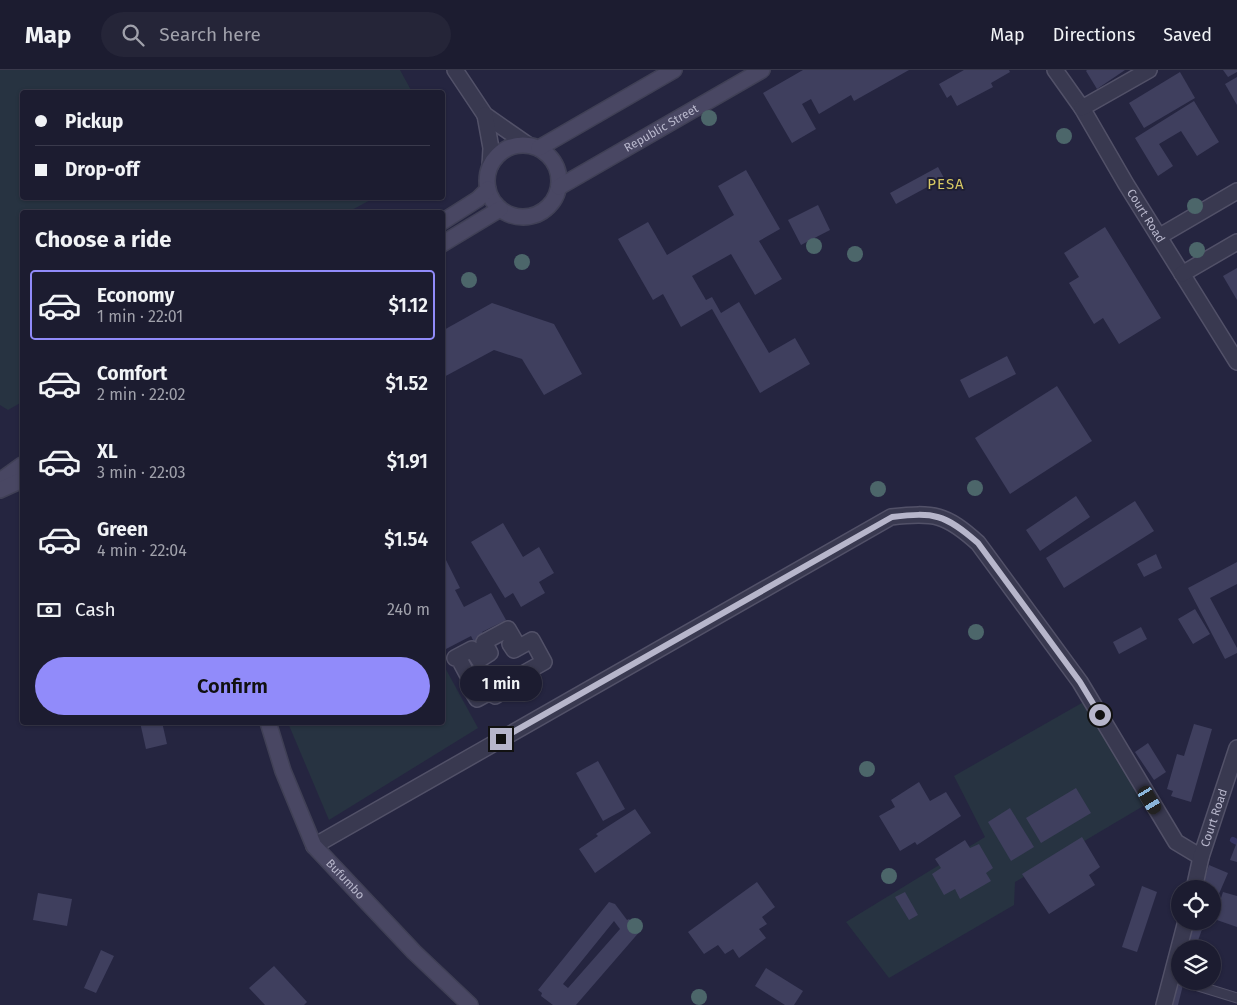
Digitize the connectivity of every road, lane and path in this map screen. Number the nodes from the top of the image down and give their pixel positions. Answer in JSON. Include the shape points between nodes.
{"nodes":[{"id":1,"x":455,"y":70,"type":"edge"},
{"id":2,"x":674,"y":70,"type":"edge"},
{"id":3,"x":762,"y":70,"type":"edge"},
{"id":4,"x":1055,"y":70,"type":"edge"},
{"id":5,"x":1149,"y":70,"type":"edge"},
{"id":6,"x":1082,"y":108,"type":"junction"},
{"id":7,"x":486,"y":115,"type":"junction"},
{"id":8,"x":534,"y":147,"type":"junction"},
{"id":9,"x":490,"y":166,"type":"junction"},
{"id":10,"x":559,"y":187,"type":"junction"},
{"id":11,"x":488,"y":189,"type":"junction"},
{"id":12,"x":1237,"y":191,"type":"edge"},
{"id":13,"x":500,"y":209,"type":"junction"},
{"id":14,"x":445,"y":220,"type":"edge"},
{"id":15,"x":1160,"y":236,"type":"junction"},
{"id":16,"x":445,"y":242,"type":"edge"},
{"id":17,"x":1237,"y":242,"type":"edge"},
{"id":18,"x":1182,"y":274,"type":"junction"},
{"id":19,"x":1237,"y":362,"type":"edge"},
{"id":20,"x":20,"y":467,"type":"edge"},
{"id":21,"x":20,"y":481,"type":"edge"},
{"id":22,"x":0,"y":482,"type":"edge"},
{"id":23,"x":0,"y":490,"type":"edge"},
{"id":24,"x":455,"y":658,"type":"joint"},
{"id":25,"x":269,"y":725,"type":"edge"},
{"id":26,"x":1237,"y":748,"type":"edge"},
{"id":27,"x":314,"y":846,"type":"junction"},
{"id":28,"x":1201,"y":857,"type":"junction"},
{"id":29,"x":1196,"y":880,"type":"edge"},
{"id":30,"x":1172,"y":990,"type":"edge"},
{"id":31,"x":1211,"y":990,"type":"edge"},
{"id":32,"x":1237,"y":998,"type":"edge"},
{"id":33,"x":470,"y":1005,"type":"edge"},
{"id":34,"x":1164,"y":1005,"type":"edge"}],
"edges":[{"from":1,"to":7,"type":"street"},
{"from":2,"to":8,"type":"main road"},
{"from":3,"to":10,"type":"main road","name":"Republic Street"},
{"from":4,"to":6,"type":"street","name":"Court Road"},
{"from":5,"to":6,"type":"street"},
{"from":6,"to":15,"type":"street","name":"Court Road"},
{"from":7,"to":8,"type":"street"},
{"from":7,"to":9,"type":"street"},
{"from":8,"to":9,"type":"main road","via":[[513,146]]},
{"from":8,"to":10,"type":"main road","via":[[551,158],[558,172]]},
{"from":9,"to":11,"type":"main road"},
{"from":10,"to":13,"type":"main road","via":[[551,204],[536,216],[517,217]]},
{"from":11,"to":13,"type":"main road"},
{"from":11,"to":14,"type":"main road"},
{"from":12,"to":15,"type":"street"},
{"from":13,"to":16,"type":"main road"},
{"from":15,"to":18,"type":"street","name":"Court Road"},
{"from":17,"to":18,"type":"street"},
{"from":18,"to":19,"type":"street","name":"Court Road"},
{"from":20,"to":22,"type":"main road"},
{"from":21,"to":23,"type":"main road"},
{"from":24,"to":24,"type":"street","via":[[472,648],[479,660],[490,653],[484,642],[508,629],[515,641],[510,644],[514,650],[532,640],[544,662],[503,685],[506,690],[495,696],[489,684],[485,687],[488,693],[477,699],[462,664],[458,657]]},
{"from":25,"to":27,"type":"main road","name":"Bufumbo","via":[[283,771]]},
{"from":26,"to":28,"type":"street","name":"Court Road"},
{"from":27,"to":28,"type":"street","via":[[892,517],[914,514],[938,515],[960,526],[978,543],[1080,682],[1176,842]]},
{"from":27,"to":33,"type":"main road","name":"Bufumbo","via":[[414,952]]},
{"from":28,"to":29,"type":"street","name":"Court Road"},
{"from":30,"to":34,"type":"street"},
{"from":31,"to":32,"type":"lane"}]}
